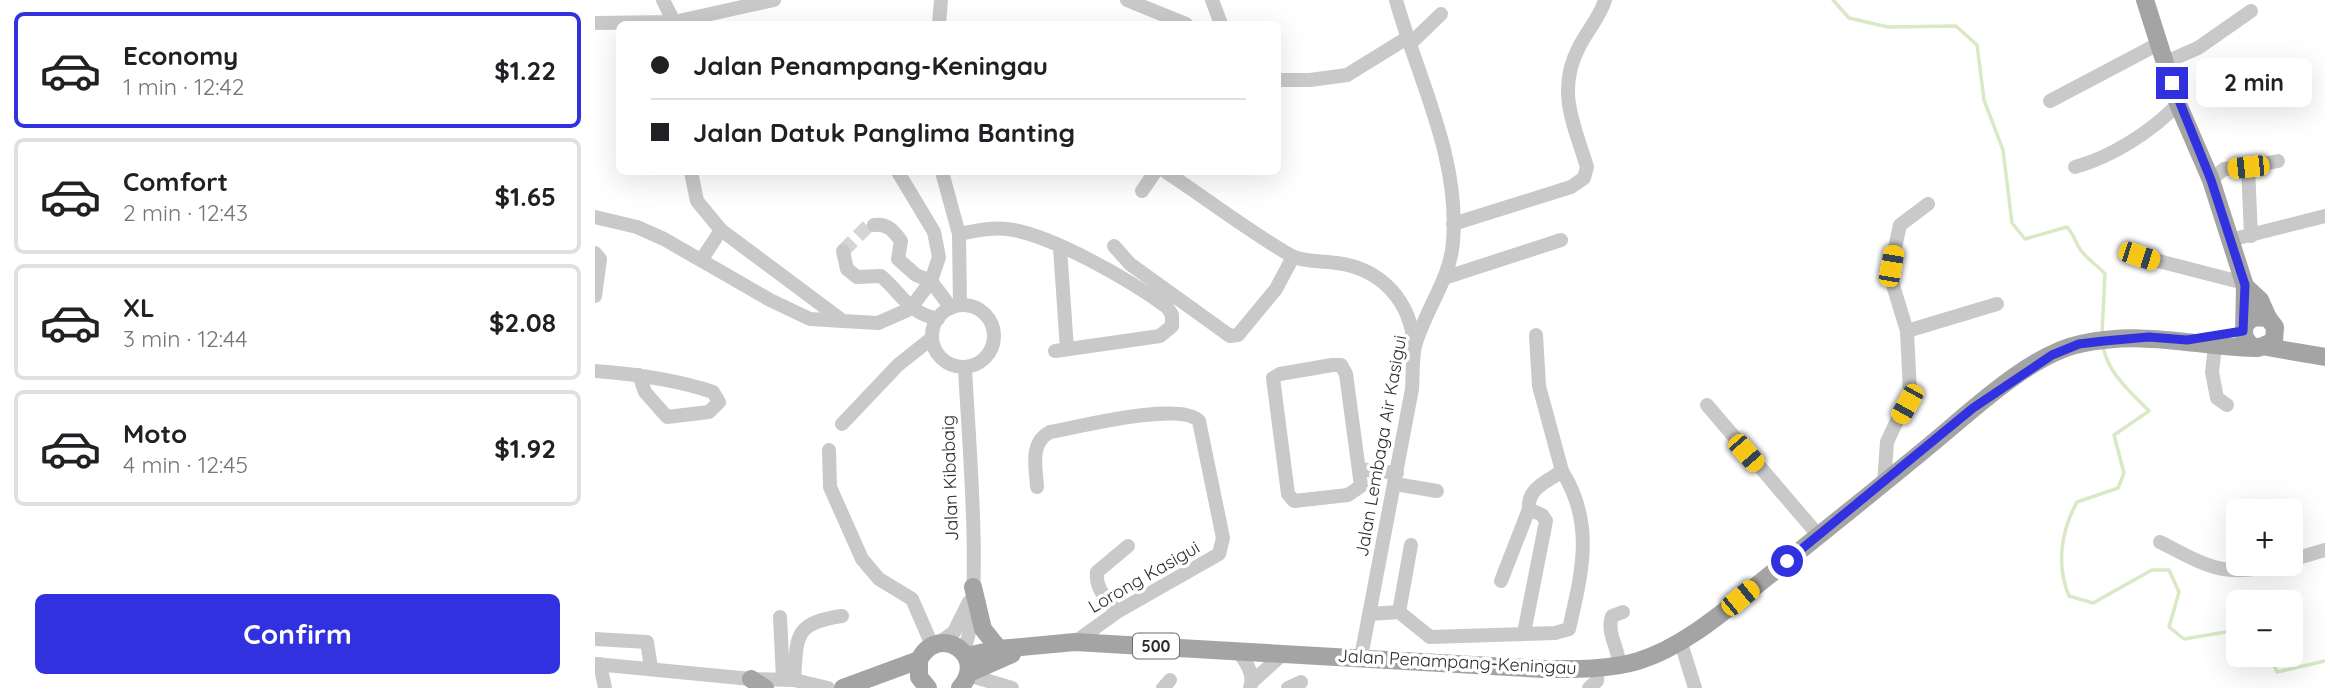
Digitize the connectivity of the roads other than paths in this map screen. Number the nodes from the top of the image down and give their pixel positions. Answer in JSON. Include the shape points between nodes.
{"nodes":[{"id":1,"x":663,"y":0,"type":"edge"},
{"id":2,"x":773,"y":0,"type":"edge"},
{"id":3,"x":941,"y":0,"type":"edge"},
{"id":4,"x":1127,"y":0,"type":"edge"},
{"id":5,"x":1212,"y":0,"type":"edge"},
{"id":6,"x":1396,"y":0,"type":"edge"},
{"id":7,"x":1605,"y":0,"type":"edge"},
{"id":8,"x":2145,"y":0,"type":"edge"},
{"id":9,"x":725,"y":5,"type":"edge"},
{"id":10,"x":2251,"y":11,"type":"dead end"},
{"id":11,"x":1441,"y":14,"type":"dead end"},
{"id":12,"x":674,"y":21,"type":"edge"},
{"id":13,"x":677,"y":21,"type":"edge"},
{"id":14,"x":939,"y":21,"type":"edge"},
{"id":15,"x":1179,"y":21,"type":"edge"},
{"id":16,"x":1220,"y":21,"type":"edge"},
{"id":17,"x":595,"y":23,"type":"edge"},
{"id":18,"x":616,"y":23,"type":"edge"},
{"id":19,"x":1409,"y":40,"type":"junction"},
{"id":20,"x":2161,"y":43,"type":"junction"},
{"id":21,"x":2167,"y":62,"type":"junction"},
{"id":22,"x":1281,"y":80,"type":"edge"},
{"id":23,"x":2050,"y":101,"type":"dead end"},
{"id":24,"x":2178,"y":104,"type":"junction"},
{"id":25,"x":2278,"y":161,"type":"dead end"},
{"id":26,"x":2075,"y":167,"type":"dead end"},
{"id":27,"x":2248,"y":167,"type":"junction"},
{"id":28,"x":692,"y":175,"type":"edge"},
{"id":29,"x":900,"y":175,"type":"edge"},
{"id":30,"x":943,"y":175,"type":"edge"},
{"id":31,"x":1153,"y":175,"type":"edge"},
{"id":32,"x":1170,"y":175,"type":"edge"},
{"id":33,"x":2211,"y":180,"type":"junction"},
{"id":34,"x":1142,"y":191,"type":"dead end"},
{"id":35,"x":1928,"y":204,"type":"dead end"},
{"id":36,"x":2325,"y":216,"type":"edge"},
{"id":37,"x":595,"y":217,"type":"edge"},
{"id":38,"x":1453,"y":224,"type":"junction"},
{"id":39,"x":874,"y":225,"type":"dead end"},
{"id":40,"x":721,"y":230,"type":"junction"},
{"id":41,"x":958,"y":234,"type":"junction"},
{"id":42,"x":2251,"y":236,"type":"junction"},
{"id":43,"x":1561,"y":240,"type":"dead end"},
{"id":44,"x":2230,"y":240,"type":"junction"},
{"id":45,"x":1114,"y":246,"type":"dead end"},
{"id":46,"x":1060,"y":248,"type":"junction"},
{"id":47,"x":843,"y":251,"type":"dead end"},
{"id":48,"x":595,"y":253,"type":"edge"},
{"id":49,"x":2139,"y":256,"type":"dead end"},
{"id":50,"x":1293,"y":257,"type":"junction"},
{"id":51,"x":702,"y":259,"type":"junction"},
{"id":52,"x":898,"y":259,"type":"junction"},
{"id":53,"x":881,"y":276,"type":"junction"},
{"id":54,"x":1444,"y":278,"type":"junction"},
{"id":55,"x":931,"y":281,"type":"junction"},
{"id":56,"x":2244,"y":284,"type":"junction"},
{"id":57,"x":595,"y":296,"type":"edge"},
{"id":58,"x":1997,"y":304,"type":"dead end"},
{"id":59,"x":955,"y":307,"type":"junction"},
{"id":60,"x":910,"y":309,"type":"junction"},
{"id":61,"x":938,"y":319,"type":"junction"},
{"id":62,"x":843,"y":321,"type":"junction"},
{"id":63,"x":2272,"y":322,"type":"junction"},
{"id":64,"x":2244,"y":327,"type":"junction"},
{"id":65,"x":1907,"y":331,"type":"junction"},
{"id":66,"x":1536,"y":335,"type":"dead end"},
{"id":67,"x":932,"y":338,"type":"junction"},
{"id":68,"x":2187,"y":340,"type":"junction"},
{"id":69,"x":2215,"y":346,"type":"junction"},
{"id":70,"x":2260,"y":347,"type":"junction"},
{"id":71,"x":1415,"y":348,"type":"junction"},
{"id":72,"x":2325,"y":357,"type":"edge"},
{"id":73,"x":965,"y":367,"type":"junction"},
{"id":74,"x":595,"y":371,"type":"edge"},
{"id":75,"x":639,"y":375,"type":"junction"},
{"id":76,"x":1707,"y":405,"type":"dead end"},
{"id":77,"x":2227,"y":405,"type":"dead end"},
{"id":78,"x":842,"y":424,"type":"dead end"},
{"id":79,"x":829,"y":450,"type":"dead end"},
{"id":80,"x":1359,"y":469,"type":"junction"},
{"id":81,"x":1562,"y":471,"type":"junction"},
{"id":82,"x":1396,"y":479,"type":"junction"},
{"id":83,"x":1884,"y":482,"type":"junction"},
{"id":84,"x":1037,"y":487,"type":"dead end"},
{"id":85,"x":1437,"y":491,"type":"dead end"},
{"id":86,"x":1529,"y":509,"type":"junction"},
{"id":87,"x":1819,"y":536,"type":"junction"},
{"id":88,"x":2160,"y":542,"type":"dead end"},
{"id":89,"x":1411,"y":545,"type":"dead end"},
{"id":90,"x":1128,"y":546,"type":"dead end"},
{"id":91,"x":2325,"y":550,"type":"edge"},
{"id":92,"x":2303,"y":556,"type":"edge"},
{"id":93,"x":2226,"y":571,"type":"edge"},
{"id":94,"x":1501,"y":582,"type":"dead end"},
{"id":95,"x":973,"y":587,"type":"junction"},
{"id":96,"x":1117,"y":612,"type":"junction"},
{"id":97,"x":1399,"y":612,"type":"junction"},
{"id":98,"x":1623,"y":612,"type":"dead end"},
{"id":99,"x":1369,"y":614,"type":"junction"},
{"id":100,"x":780,"y":617,"type":"dead end"},
{"id":101,"x":842,"y":617,"type":"dead end"},
{"id":102,"x":1524,"y":634,"type":"junction"},
{"id":103,"x":1430,"y":637,"type":"junction"},
{"id":104,"x":595,"y":639,"type":"edge"},
{"id":105,"x":1680,"y":640,"type":"junction"},
{"id":106,"x":1075,"y":642,"type":"junction"},
{"id":107,"x":936,"y":644,"type":"junction"},
{"id":108,"x":1041,"y":644,"type":"junction"},
{"id":109,"x":999,"y":649,"type":"junction"},
{"id":110,"x":1238,"y":651,"type":"junction"},
{"id":111,"x":1284,"y":653,"type":"junction"},
{"id":112,"x":1361,"y":657,"type":"junction"},
{"id":113,"x":919,"y":660,"type":"junction"},
{"id":114,"x":1427,"y":661,"type":"junction"},
{"id":115,"x":598,"y":664,"type":"edge"},
{"id":116,"x":1619,"y":665,"type":"junction"},
{"id":117,"x":1598,"y":667,"type":"junction"},
{"id":118,"x":651,"y":668,"type":"junction"},
{"id":119,"x":971,"y":673,"type":"edge"},
{"id":120,"x":785,"y":682,"type":"edge"},
{"id":121,"x":758,"y":684,"type":"edge"},
{"id":122,"x":1252,"y":685,"type":"edge"},
{"id":123,"x":605,"y":688,"type":"edge"},
{"id":124,"x":828,"y":688,"type":"edge"},
{"id":125,"x":843,"y":688,"type":"edge"},
{"id":126,"x":907,"y":688,"type":"edge"},
{"id":127,"x":922,"y":688,"type":"edge"},
{"id":128,"x":928,"y":688,"type":"edge"},
{"id":129,"x":1012,"y":688,"type":"edge"},
{"id":130,"x":1589,"y":688,"type":"edge"},
{"id":131,"x":1695,"y":688,"type":"edge"}],
"edges":[{"from":1,"to":12,"type":"street"},
{"from":2,"to":9,"type":"street"},
{"from":3,"to":14,"type":"street"},
{"from":4,"to":15,"type":"street"},
{"from":5,"to":16,"type":"street"},
{"from":6,"to":19,"type":"street","name":"Jalan Lembaga Air Kasigui"},
{"from":7,"to":38,"type":"street","via":[[1566,82],[1587,167],[1584,178],[1571,187]]},
{"from":8,"to":20,"type":"main road"},
{"from":9,"to":13,"type":"street"},
{"from":10,"to":21,"type":"street","via":[[2198,48]]},
{"from":11,"to":19,"type":"street"},
{"from":17,"to":18,"type":"street"},
{"from":19,"to":22,"type":"street","via":[[1347,75]]},
{"from":19,"to":38,"type":"street","name":"Jalan Lembaga Air Kasigui","via":[[1444,148]]},
{"from":20,"to":21,"type":"main road"},
{"from":20,"to":23,"type":"street"},
{"from":21,"to":24,"type":"main road"},
{"from":24,"to":26,"type":"street","via":[[2107,156]]},
{"from":24,"to":33,"type":"main road"},
{"from":25,"to":27,"type":"street"},
{"from":27,"to":33,"type":"street","via":[[2224,169]]},
{"from":27,"to":42,"type":"street"},
{"from":28,"to":40,"type":"street","via":[[697,201]]},
{"from":29,"to":55,"type":"street","via":[[934,232],[939,257]]},
{"from":30,"to":41,"type":"street"},
{"from":31,"to":34,"type":"street"},
{"from":32,"to":50,"type":"street"},
{"from":33,"to":44,"type":"main road"},
{"from":35,"to":65,"type":"street","via":[[1898,229],[1891,266]]},
{"from":36,"to":42,"type":"street"},
{"from":37,"to":51,"type":"street","via":[[637,227]]},
{"from":38,"to":54,"type":"street","name":"Jalan Lembaga Air Kasigui"},
{"from":39,"to":52,"type":"street","via":[[893,230],[901,241]]},
{"from":40,"to":51,"type":"street"},
{"from":40,"to":62,"type":"street"},
{"from":41,"to":46,"type":"street","via":[[1010,229]]},
{"from":41,"to":59,"type":"street"},
{"from":42,"to":44,"type":"street"},
{"from":43,"to":54,"type":"street"},
{"from":44,"to":56,"type":"main road"},
{"from":45,"to":50,"type":"street","via":[[1130,264],[1230,336],[1238,335],[1276,289]]},
{"from":46,"to":46,"type":"street","via":[[1134,284],[1167,307],[1173,321],[1169,331],[1061,350]]},
{"from":47,"to":53,"type":"street","via":[[847,269],[857,277]]},
{"from":48,"to":57,"type":"street","via":[[600,259]]},
{"from":49,"to":56,"type":"street"},
{"from":50,"to":71,"type":"street","via":[[1342,263],[1381,280],[1405,306]]},
{"from":51,"to":62,"type":"street","via":[[810,319]]},
{"from":52,"to":53,"type":"street"},
{"from":52,"to":55,"type":"street"},
{"from":53,"to":60,"type":"street"},
{"from":54,"to":71,"type":"street","name":"Jalan Lembaga Air Kasigui"},
{"from":55,"to":59,"type":"street"},
{"from":55,"to":60,"type":"street"},
{"from":56,"to":63,"type":"main road"},
{"from":56,"to":64,"type":"main road"},
{"from":58,"to":65,"type":"street"},
{"from":59,"to":61,"type":"street"},
{"from":59,"to":73,"type":"street","via":[[970,306],[987,316],[994,334],[990,352]]},
{"from":60,"to":61,"type":"street"},
{"from":60,"to":62,"type":"street","via":[[878,323]]},
{"from":61,"to":67,"type":"street"},
{"from":63,"to":64,"type":"main road","number":"500","via":[[2253,317]]},
{"from":63,"to":70,"type":"main road","via":[[2274,341]]},
{"from":63,"to":72,"type":"main road","name":"Jalan Penampang-Keningau","number":"500"},
{"from":64,"to":68,"type":"main road","name":"Jalan Penampang-Keningau","number":"500"},
{"from":64,"to":70,"type":"main road","via":[[2246,341]]},
{"from":65,"to":83,"type":"street","via":[[1910,393],[1887,442]]},
{"from":66,"to":81,"type":"street","via":[[1539,386]]},
{"from":67,"to":73,"type":"street","via":[[939,356]]},
{"from":67,"to":78,"type":"street","via":[[898,365]]},
{"from":68,"to":69,"type":"main road","name":"Jalan Penampang-Keningau","number":"500"},
{"from":68,"to":83,"type":"main road","name":"Jalan Penampang-Keningau","number":"500","via":[[2128,338],[2079,344],[2042,361],[2006,384]]},
{"from":69,"to":70,"type":"main road","name":"Jalan Penampang-Keningau","number":"500"},
{"from":69,"to":77,"type":"street","via":[[2214,385],[2217,398]]},
{"from":70,"to":72,"type":"main road","name":"Jalan Penampang-Keningau","number":"500"},
{"from":71,"to":82,"type":"street","name":"Jalan Lembaga Air Kasigui"},
{"from":73,"to":95,"type":"street","name":"Jalan Kibabaig"},
{"from":74,"to":75,"type":"street"},
{"from":75,"to":75,"type":"street","via":[[713,392],[719,402],[709,412],[667,417],[645,392]]},
{"from":76,"to":87,"type":"street"},
{"from":79,"to":107,"type":"street","via":[[829,487],[862,559],[879,579],[912,599]]},
{"from":80,"to":80,"type":"street","via":[[1361,486],[1357,491],[1305,502],[1294,500],[1289,494],[1273,379],[1341,365]]},
{"from":80,"to":82,"type":"street"},
{"from":81,"to":86,"type":"street","via":[[1535,488]]},
{"from":81,"to":102,"type":"street","via":[[1584,520],[1582,575],[1570,629]]},
{"from":82,"to":85,"type":"street"},
{"from":82,"to":99,"type":"street","name":"Jalan Lembaga Air Kasigui"},
{"from":83,"to":87,"type":"main road","name":"Jalan Penampang-Keningau","number":"500"},
{"from":84,"to":96,"type":"street","name":"Lorong Kasigui","via":[[1035,448],[1049,432],[1164,413],[1187,413],[1199,421],[1223,538],[1219,554]]},
{"from":86,"to":94,"type":"street"},
{"from":86,"to":102,"type":"street","via":[[1542,515],[1545,529]]},
{"from":87,"to":105,"type":"main road","name":"Jalan Penampang-Keningau","number":"500"},
{"from":88,"to":93,"type":"street"},
{"from":89,"to":97,"type":"street"},
{"from":90,"to":96,"type":"street","via":[[1097,572],[1096,578],[1098,589]]},
{"from":91,"to":92,"type":"street"},
{"from":95,"to":107,"type":"street","name":"Jalan Kibabaig","via":[[959,623]]},
{"from":95,"to":109,"type":"main road","via":[[983,629]]},
{"from":95,"to":119,"type":"street","name":"Jalan Kibabaig"},
{"from":96,"to":106,"type":"street","name":"Lorong Kasigui"},
{"from":97,"to":99,"type":"street"},
{"from":97,"to":103,"type":"street"},
{"from":98,"to":116,"type":"street","via":[[1612,616],[1609,625]]},
{"from":99,"to":112,"type":"street","name":"Jalan Lembaga Air Kasigui"},
{"from":100,"to":120,"type":"street"},
{"from":101,"to":120,"type":"street","via":[[815,620],[803,631]]},
{"from":102,"to":103,"type":"street"},
{"from":103,"to":114,"type":"street"},
{"from":104,"to":118,"type":"street","via":[[647,642]]},
{"from":105,"to":116,"type":"main road","name":"Jalan Penampang-Keningau","number":"500"},
{"from":105,"to":131,"type":"street"},
{"from":106,"to":108,"type":"main road","name":"Jalan Penampang-Keningau","number":"500"},
{"from":106,"to":110,"type":"main road","name":"Jalan Penampang-Keningau","number":"500"},
{"from":107,"to":113,"type":"main road"},
{"from":107,"to":119,"type":"main road","via":[[952,644]]},
{"from":108,"to":109,"type":"main road","name":"Jalan Penampang-Keningau","number":"500"},
{"from":108,"to":119,"type":"main road","name":"Jalan Penampang-Keningau","number":"500"},
{"from":109,"to":119,"type":"main road","name":"Jalan Penampang-Keningau","number":"500"},
{"from":110,"to":111,"type":"main road","name":"Jalan Penampang-Keningau","number":"500"},
{"from":110,"to":122,"type":"street","via":[[1248,665]]},
{"from":111,"to":112,"type":"main road","name":"Jalan Penampang-Keningau","number":"500"},
{"from":111,"to":122,"type":"street"},
{"from":112,"to":114,"type":"main road","name":"Jalan Penampang-Keningau","number":"500"},
{"from":113,"to":125,"type":"main road"},
{"from":113,"to":128,"type":"main road","via":[[919,677]]},
{"from":114,"to":117,"type":"main road","name":"Jalan Penampang-Keningau","number":"500"},
{"from":115,"to":118,"type":"street"},
{"from":115,"to":123,"type":"street"},
{"from":116,"to":117,"type":"main road","name":"Jalan Penampang-Keningau","number":"500"},
{"from":117,"to":130,"type":"street","via":[[1597,681]]},
{"from":118,"to":121,"type":"street"},
{"from":119,"to":129,"type":"street"},
{"from":120,"to":121,"type":"street"},
{"from":120,"to":124,"type":"street"},
{"from":126,"to":127,"type":"main road"}]}
